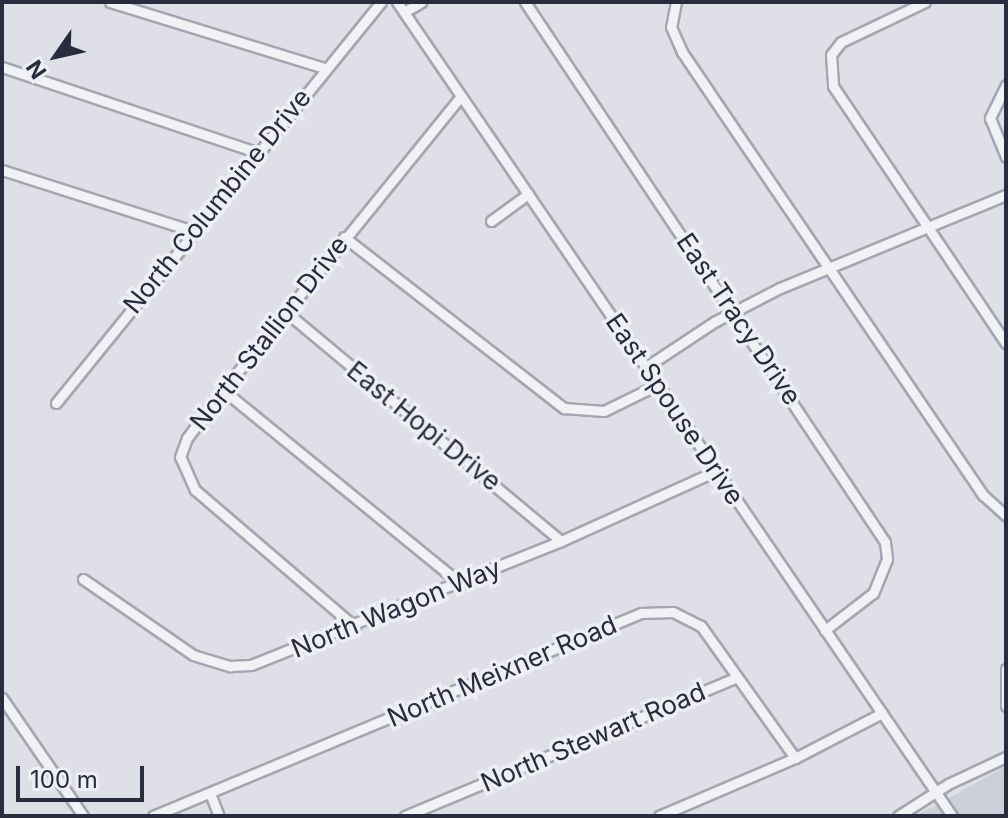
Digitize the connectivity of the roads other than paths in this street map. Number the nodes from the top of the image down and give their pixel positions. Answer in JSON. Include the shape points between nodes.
{"nodes":[{"id":1,"x":110,"y":2,"type":"edge"},
{"id":2,"x":381,"y":2,"type":"edge"},
{"id":3,"x":397,"y":2,"type":"edge"},
{"id":4,"x":421,"y":2,"type":"edge"},
{"id":5,"x":525,"y":2,"type":"edge"},
{"id":6,"x":676,"y":2,"type":"edge"},
{"id":7,"x":925,"y":2,"type":"edge"},
{"id":8,"x":404,"y":12,"type":"junction"},
{"id":9,"x":2,"y":67,"type":"edge"},
{"id":10,"x":324,"y":68,"type":"junction"},
{"id":11,"x":1006,"y":85,"type":"edge"},
{"id":12,"x":460,"y":97,"type":"junction"},
{"id":13,"x":256,"y":152,"type":"junction"},
{"id":14,"x":1006,"y":157,"type":"edge"},
{"id":15,"x":2,"y":170,"type":"edge"},
{"id":16,"x":528,"y":194,"type":"junction"},
{"id":17,"x":1006,"y":195,"type":"edge"},
{"id":18,"x":491,"y":221,"type":"dead end"},
{"id":19,"x":927,"y":227,"type":"junction"},
{"id":20,"x":193,"y":231,"type":"junction"},
{"id":21,"x":344,"y":237,"type":"junction"},
{"id":22,"x":829,"y":269,"type":"junction"},
{"id":23,"x":734,"y":310,"type":"junction"},
{"id":24,"x":286,"y":312,"type":"junction"},
{"id":25,"x":1006,"y":343,"type":"edge"},
{"id":26,"x":646,"y":367,"type":"junction"},
{"id":27,"x":657,"y":385,"type":"junction"},
{"id":28,"x":223,"y":390,"type":"junction"},
{"id":29,"x":56,"y":403,"type":"dead end"},
{"id":30,"x":716,"y":471,"type":"junction"},
{"id":31,"x":1006,"y":516,"type":"edge"},
{"id":32,"x":561,"y":541,"type":"junction"},
{"id":33,"x":83,"y":579,"type":"dead end"},
{"id":34,"x":460,"y":583,"type":"junction"},
{"id":35,"x":355,"y":627,"type":"junction"},
{"id":36,"x":825,"y":630,"type":"junction"},
{"id":37,"x":1006,"y":669,"type":"edge"},
{"id":38,"x":737,"y":677,"type":"junction"},
{"id":39,"x":2,"y":698,"type":"edge"},
{"id":40,"x":1006,"y":706,"type":"edge"},
{"id":41,"x":882,"y":713,"type":"junction"},
{"id":42,"x":1006,"y":757,"type":"edge"},
{"id":43,"x":795,"y":758,"type":"junction"},
{"id":44,"x":210,"y":793,"type":"junction"},
{"id":45,"x":937,"y":793,"type":"junction"},
{"id":46,"x":83,"y":816,"type":"edge"},
{"id":47,"x":153,"y":816,"type":"edge"},
{"id":48,"x":219,"y":816,"type":"edge"},
{"id":49,"x":405,"y":816,"type":"edge"},
{"id":50,"x":659,"y":816,"type":"edge"},
{"id":51,"x":898,"y":816,"type":"edge"},
{"id":52,"x":952,"y":816,"type":"edge"}],
"edges":[{"from":1,"to":10,"type":"street"},
{"from":2,"to":10,"type":"street","name":"North Columbine Drive"},
{"from":3,"to":8,"type":"street","name":"East Spouse Drive"},
{"from":4,"to":8,"type":"street"},
{"from":5,"to":23,"type":"street","name":"East Tracy Drive"},
{"from":6,"to":22,"type":"street","via":[[671,27],[682,52]]},
{"from":7,"to":19,"type":"street","via":[[841,42],[829,69],[841,101]]},
{"from":8,"to":12,"type":"street","name":"East Spouse Drive"},
{"from":9,"to":13,"type":"street"},
{"from":10,"to":13,"type":"street","name":"North Columbine Drive"},
{"from":11,"to":14,"type":"street","via":[[990,118]]},
{"from":12,"to":16,"type":"street","name":"East Spouse Drive"},
{"from":12,"to":21,"type":"street","name":"North Stallion Drive"},
{"from":13,"to":20,"type":"street","name":"North Columbine Drive"},
{"from":15,"to":20,"type":"street"},
{"from":16,"to":18,"type":"street"},
{"from":16,"to":26,"type":"street","name":"East Spouse Drive"},
{"from":17,"to":19,"type":"street"},
{"from":19,"to":22,"type":"street"},
{"from":19,"to":25,"type":"street"},
{"from":20,"to":29,"type":"street","name":"North Columbine Drive"},
{"from":21,"to":24,"type":"street","name":"North Stallion Drive"},
{"from":21,"to":27,"type":"street","via":[[564,408],[604,411]]},
{"from":22,"to":23,"type":"street"},
{"from":22,"to":31,"type":"street","via":[[983,495]]},
{"from":23,"to":26,"type":"street"},
{"from":23,"to":36,"type":"street","name":"East Tracy Drive","via":[[885,542],[887,559],[873,593]]},
{"from":24,"to":28,"type":"street","name":"North Stallion Drive"},
{"from":24,"to":32,"type":"street","name":"East Hopi Drive"},
{"from":26,"to":27,"type":"street","name":"East Spouse Drive"},
{"from":27,"to":30,"type":"street","name":"East Spouse Drive"},
{"from":28,"to":34,"type":"street"},
{"from":28,"to":35,"type":"street","name":"North Stallion Drive","via":[[187,438],[180,457],[184,474],[195,490]]},
{"from":30,"to":32,"type":"street","name":"North Wagon Way"},
{"from":30,"to":36,"type":"street","name":"East Spouse Drive"},
{"from":32,"to":34,"type":"street","name":"North Wagon Way"},
{"from":33,"to":35,"type":"street","name":"North Wagon Way","via":[[174,644],[230,666],[251,665]]},
{"from":34,"to":35,"type":"street","name":"North Wagon Way"},
{"from":36,"to":41,"type":"street","name":"East Spouse Drive"},
{"from":37,"to":40,"type":"street"},
{"from":38,"to":43,"type":"street","name":"North Meixner Road"},
{"from":38,"to":44,"type":"street","name":"North Meixner Road","via":[[689,616],[641,613]]},
{"from":38,"to":49,"type":"street","name":"North Stewart Road"},
{"from":39,"to":46,"type":"street"},
{"from":41,"to":43,"type":"street"},
{"from":41,"to":45,"type":"street","name":"East Spouse Drive"},
{"from":42,"to":45,"type":"street"},
{"from":43,"to":50,"type":"street"},
{"from":44,"to":47,"type":"street","name":"North Meixner Road"},
{"from":44,"to":48,"type":"street"},
{"from":45,"to":51,"type":"street"},
{"from":45,"to":52,"type":"street","name":"East Spouse Drive"}]}
